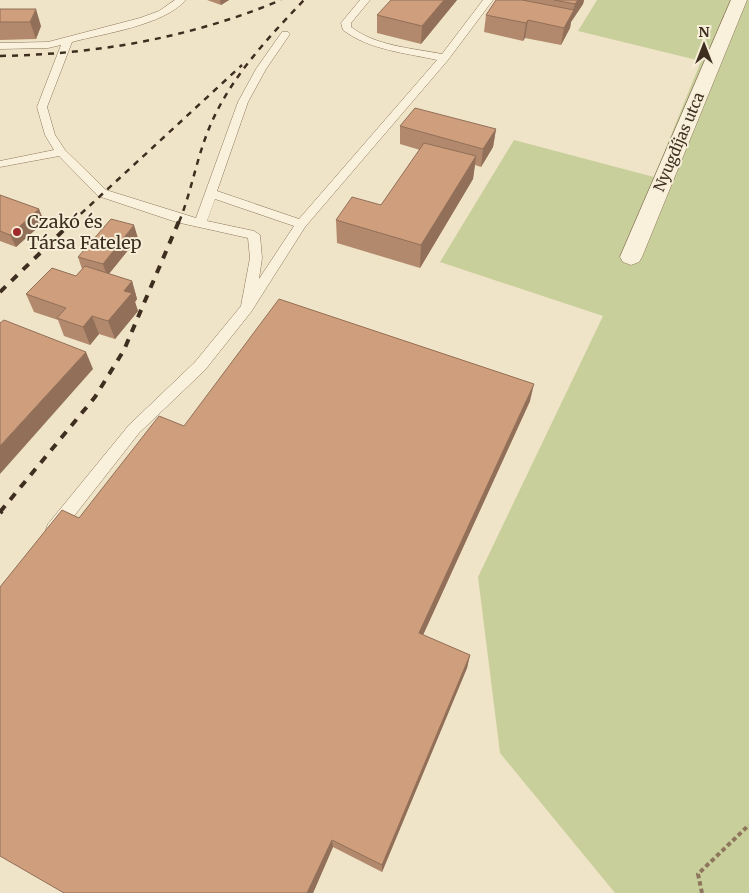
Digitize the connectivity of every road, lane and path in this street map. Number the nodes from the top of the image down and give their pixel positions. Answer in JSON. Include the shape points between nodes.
{"nodes":[{"id":1,"x":182,"y":0,"type":"edge"},
{"id":2,"x":365,"y":0,"type":"edge"},
{"id":3,"x":488,"y":0,"type":"edge"},
{"id":4,"x":739,"y":0,"type":"edge"},
{"id":5,"x":285,"y":34,"type":"dead end"},
{"id":6,"x":68,"y":39,"type":"junction"},
{"id":7,"x":0,"y":46,"type":"edge"},
{"id":8,"x":444,"y":58,"type":"junction"},
{"id":9,"x":62,"y":152,"type":"junction"},
{"id":10,"x":0,"y":164,"type":"edge"},
{"id":11,"x":210,"y":193,"type":"junction"},
{"id":12,"x":200,"y":223,"type":"junction"},
{"id":13,"x":301,"y":224,"type":"junction"},
{"id":14,"x":631,"y":256,"type":"dead end"},
{"id":15,"x":246,"y":310,"type":"junction"},
{"id":16,"x":49,"y":536,"type":"edge"},
{"id":17,"x":749,"y":825,"type":"edge"},
{"id":18,"x":702,"y":893,"type":"edge"}],
"edges":[{"from":1,"to":6,"type":"lane","via":[[143,20]]},
{"from":2,"to":8,"type":"lane","via":[[346,23],[351,33]]},
{"from":3,"to":8,"type":"lane"},
{"from":4,"to":14,"type":"street","name":"Nyugdíjas utca"},
{"from":5,"to":11,"type":"lane","via":[[243,102]]},
{"from":6,"to":7,"type":"lane","via":[[48,45]]},
{"from":6,"to":9,"type":"lane","via":[[42,106],[50,135]]},
{"from":8,"to":13,"type":"lane"},
{"from":9,"to":10,"type":"lane"},
{"from":9,"to":12,"type":"lane","via":[[102,194]]},
{"from":11,"to":12,"type":"lane"},
{"from":11,"to":13,"type":"lane"},
{"from":12,"to":15,"type":"lane","via":[[254,235],[256,258]]},
{"from":13,"to":15,"type":"lane"},
{"from":15,"to":16,"type":"lane","via":[[200,366],[134,429]]},
{"from":17,"to":18,"type":"path","via":[[698,874]]}]}
